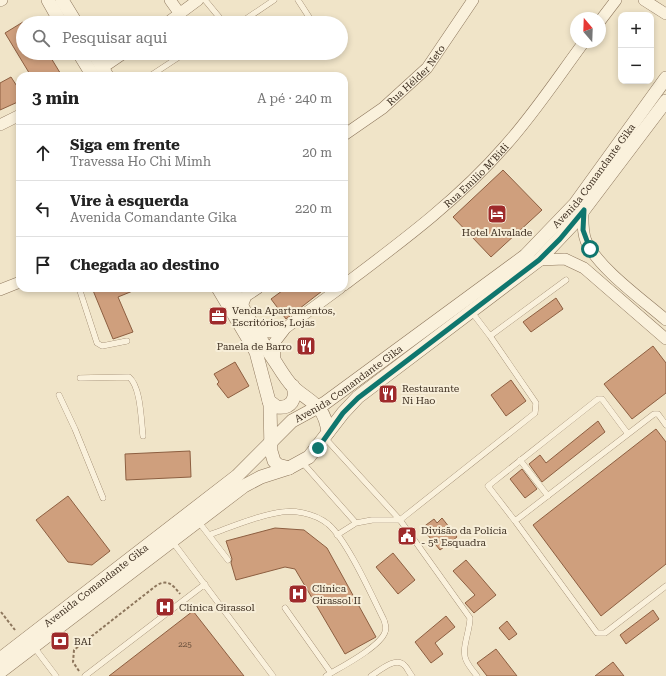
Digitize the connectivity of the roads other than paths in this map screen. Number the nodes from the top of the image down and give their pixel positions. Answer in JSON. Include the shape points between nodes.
{"nodes":[{"id":1,"x":48,"y":0,"type":"edge"},
{"id":2,"x":62,"y":0,"type":"edge"},
{"id":3,"x":170,"y":0,"type":"edge"},
{"id":4,"x":198,"y":0,"type":"edge"},
{"id":5,"x":205,"y":0,"type":"edge"},
{"id":6,"x":274,"y":0,"type":"edge"},
{"id":7,"x":298,"y":0,"type":"edge"},
{"id":8,"x":473,"y":0,"type":"edge"},
{"id":9,"x":616,"y":0,"type":"edge"},
{"id":10,"x":644,"y":0,"type":"edge"},
{"id":11,"x":606,"y":13,"type":"edge"},
{"id":12,"x":666,"y":14,"type":"edge"},
{"id":13,"x":57,"y":16,"type":"edge"},
{"id":14,"x":72,"y":16,"type":"edge"},
{"id":15,"x":182,"y":16,"type":"edge"},
{"id":16,"x":185,"y":16,"type":"edge"},
{"id":17,"x":218,"y":16,"type":"edge"},
{"id":18,"x":250,"y":16,"type":"edge"},
{"id":19,"x":308,"y":16,"type":"edge"},
{"id":20,"x":580,"y":48,"type":"edge"},
{"id":21,"x":85,"y":60,"type":"edge"},
{"id":22,"x":95,"y":60,"type":"edge"},
{"id":23,"x":115,"y":60,"type":"edge"},
{"id":24,"x":174,"y":60,"type":"edge"},
{"id":25,"x":95,"y":72,"type":"edge"},
{"id":26,"x":97,"y":72,"type":"edge"},
{"id":27,"x":100,"y":72,"type":"edge"},
{"id":28,"x":156,"y":72,"type":"edge"},
{"id":29,"x":666,"y":78,"type":"edge"},
{"id":30,"x":666,"y":101,"type":"edge"},
{"id":31,"x":16,"y":117,"type":"edge"},
{"id":32,"x":0,"y":125,"type":"edge"},
{"id":33,"x":348,"y":132,"type":"edge"},
{"id":34,"x":584,"y":210,"type":"junction"},
{"id":35,"x":539,"y":260,"type":"junction"},
{"id":36,"x":566,"y":280,"type":"dead end"},
{"id":37,"x":348,"y":282,"type":"edge"},
{"id":38,"x":16,"y":284,"type":"edge"},
{"id":39,"x":0,"y":290,"type":"edge"},
{"id":40,"x":80,"y":292,"type":"edge"},
{"id":41,"x":220,"y":292,"type":"edge"},
{"id":42,"x":248,"y":292,"type":"edge"},
{"id":43,"x":335,"y":292,"type":"edge"},
{"id":44,"x":239,"y":296,"type":"edge"},
{"id":45,"x":471,"y":311,"type":"junction"},
{"id":46,"x":666,"y":320,"type":"edge"},
{"id":47,"x":252,"y":322,"type":"junction"},
{"id":48,"x":286,"y":328,"type":"junction"},
{"id":49,"x":490,"y":336,"type":"junction"},
{"id":50,"x":666,"y":339,"type":"edge"},
{"id":51,"x":127,"y":341,"type":"dead end"},
{"id":52,"x":275,"y":362,"type":"junction"},
{"id":53,"x":80,"y":378,"type":"dead end"},
{"id":54,"x":293,"y":386,"type":"junction"},
{"id":55,"x":59,"y":396,"type":"dead end"},
{"id":56,"x":269,"y":401,"type":"junction"},
{"id":57,"x":318,"y":406,"type":"junction"},
{"id":58,"x":666,"y":425,"type":"edge"},
{"id":59,"x":628,"y":434,"type":"junction"},
{"id":60,"x":327,"y":435,"type":"junction"},
{"id":61,"x":143,"y":436,"type":"dead end"},
{"id":62,"x":270,"y":444,"type":"junction"},
{"id":63,"x":520,"y":460,"type":"junction"},
{"id":64,"x":302,"y":462,"type":"junction"},
{"id":65,"x":289,"y":468,"type":"junction"},
{"id":66,"x":548,"y":496,"type":"junction"},
{"id":67,"x":103,"y":498,"type":"dead end"},
{"id":68,"x":400,"y":520,"type":"junction"},
{"id":69,"x":198,"y":521,"type":"junction"},
{"id":70,"x":515,"y":521,"type":"junction"},
{"id":71,"x":356,"y":523,"type":"junction"},
{"id":72,"x":209,"y":535,"type":"junction"},
{"id":73,"x":337,"y":535,"type":"junction"},
{"id":74,"x":172,"y":541,"type":"junction"},
{"id":75,"x":228,"y":560,"type":"dead end"},
{"id":76,"x":205,"y":584,"type":"junction"},
{"id":77,"x":666,"y":586,"type":"edge"},
{"id":78,"x":285,"y":608,"type":"dead end"},
{"id":79,"x":33,"y":646,"type":"junction"},
{"id":80,"x":0,"y":659,"type":"edge"},
{"id":81,"x":0,"y":672,"type":"edge"},
{"id":82,"x":329,"y":675,"type":"edge"},
{"id":83,"x":56,"y":676,"type":"edge"},
{"id":84,"x":84,"y":676,"type":"edge"},
{"id":85,"x":273,"y":676,"type":"edge"},
{"id":86,"x":371,"y":676,"type":"edge"},
{"id":87,"x":412,"y":676,"type":"edge"},
{"id":88,"x":477,"y":676,"type":"edge"}],
"edges":[{"from":1,"to":13,"type":"street"},
{"from":2,"to":14,"type":"street"},
{"from":3,"to":15,"type":"street"},
{"from":4,"to":16,"type":"street"},
{"from":5,"to":17,"type":"lane"},
{"from":6,"to":18,"type":"lane"},
{"from":7,"to":19,"type":"lane"},
{"from":8,"to":33,"type":"street","name":"Rua Hélder Neto","via":[[427,68],[383,108]]},
{"from":9,"to":11,"type":"street"},
{"from":10,"to":12,"type":"street"},
{"from":20,"to":37,"type":"street","name":"Rua Emilio M'Bidi","via":[[506,146],[480,174],[434,216]]},
{"from":21,"to":25,"type":"street"},
{"from":22,"to":26,"type":"street"},
{"from":23,"to":27,"type":"street"},
{"from":24,"to":28,"type":"lane"},
{"from":29,"to":57,"type":"street","name":"Avenida Comandante Gika","via":[[575,204],[525,256],[387,359]]},
{"from":30,"to":34,"type":"street","name":"Avenida Comandante Gika"},
{"from":31,"to":32,"type":"street"},
{"from":34,"to":35,"type":"street","name":"Avenida Comandante Gika"},
{"from":34,"to":46,"type":"street","via":[[583,230],[590,249],[609,271]]},
{"from":35,"to":45,"type":"street","name":"Avenida Comandante Gika"},
{"from":35,"to":50,"type":"street","via":[[565,259],[584,268]]},
{"from":36,"to":49,"type":"lane"},
{"from":38,"to":39,"type":"street"},
{"from":40,"to":51,"type":"lane","via":[[97,342],[102,346]]},
{"from":41,"to":56,"type":"street","via":[[256,352]]},
{"from":42,"to":44,"type":"street"},
{"from":43,"to":48,"type":"street"},
{"from":44,"to":47,"type":"street"},
{"from":45,"to":49,"type":"lane"},
{"from":45,"to":60,"type":"street","name":"Avenida Comandante Gika","via":[[358,398]]},
{"from":47,"to":48,"type":"street","via":[[268,333],[280,332]]},
{"from":47,"to":52,"type":"street"},
{"from":48,"to":52,"type":"street","via":[[274,342]]},
{"from":49,"to":68,"type":"lane","via":[[536,403],[535,414]]},
{"from":52,"to":54,"type":"street"},
{"from":53,"to":61,"type":"lane","via":[[129,377],[134,381]]},
{"from":54,"to":56,"type":"street","via":[[294,400],[287,407],[277,407]]},
{"from":54,"to":57,"type":"street"},
{"from":55,"to":67,"type":"lane"},
{"from":56,"to":62,"type":"street"},
{"from":57,"to":60,"type":"street","via":[[327,420]]},
{"from":57,"to":62,"type":"street","name":"Avenida Comandante Gika","via":[[292,421]]},
{"from":58,"to":59,"type":"lane","via":[[656,413]]},
{"from":59,"to":63,"type":"lane","via":[[600,398]]},
{"from":59,"to":66,"type":"lane"},
{"from":60,"to":64,"type":"street","name":"Avenida Comandante Gika","via":[[316,450]]},
{"from":60,"to":68,"type":"lane"},
{"from":62,"to":65,"type":"street","via":[[274,461]]},
{"from":62,"to":80,"type":"street","name":"Avenida Comandante Gika","via":[[237,476]]},
{"from":63,"to":66,"type":"lane"},
{"from":63,"to":70,"type":"lane","via":[[488,486]]},
{"from":64,"to":65,"type":"street","name":"Avenida Comandante Gika"},
{"from":64,"to":71,"type":"lane"},
{"from":65,"to":69,"type":"street","name":"Avenida Comandante Gika","via":[[261,477],[244,486]]},
{"from":66,"to":70,"type":"lane"},
{"from":68,"to":71,"type":"lane"},
{"from":68,"to":88,"type":"lane","via":[[470,618],[466,659]]},
{"from":69,"to":72,"type":"lane"},
{"from":69,"to":74,"type":"street","name":"Avenida Comandante Gika"},
{"from":70,"to":77,"type":"lane","via":[[597,633],[605,633]]},
{"from":71,"to":73,"type":"lane"},
{"from":72,"to":73,"type":"lane","via":[[257,517],[288,512],[309,514],[319,518]]},
{"from":72,"to":75,"type":"lane"},
{"from":73,"to":82,"type":"lane","via":[[380,611],[386,630],[384,636],[373,646]]},
{"from":74,"to":76,"type":"lane"},
{"from":74,"to":79,"type":"street","name":"Avenida Comandante Gika"},
{"from":76,"to":84,"type":"lane"},
{"from":76,"to":85,"type":"lane"},
{"from":78,"to":82,"type":"lane"},
{"from":79,"to":81,"type":"street","name":"Avenida Comandante Gika"},
{"from":79,"to":83,"type":"lane"},
{"from":86,"to":87,"type":"lane","via":[[399,662],[404,664]]}]}
